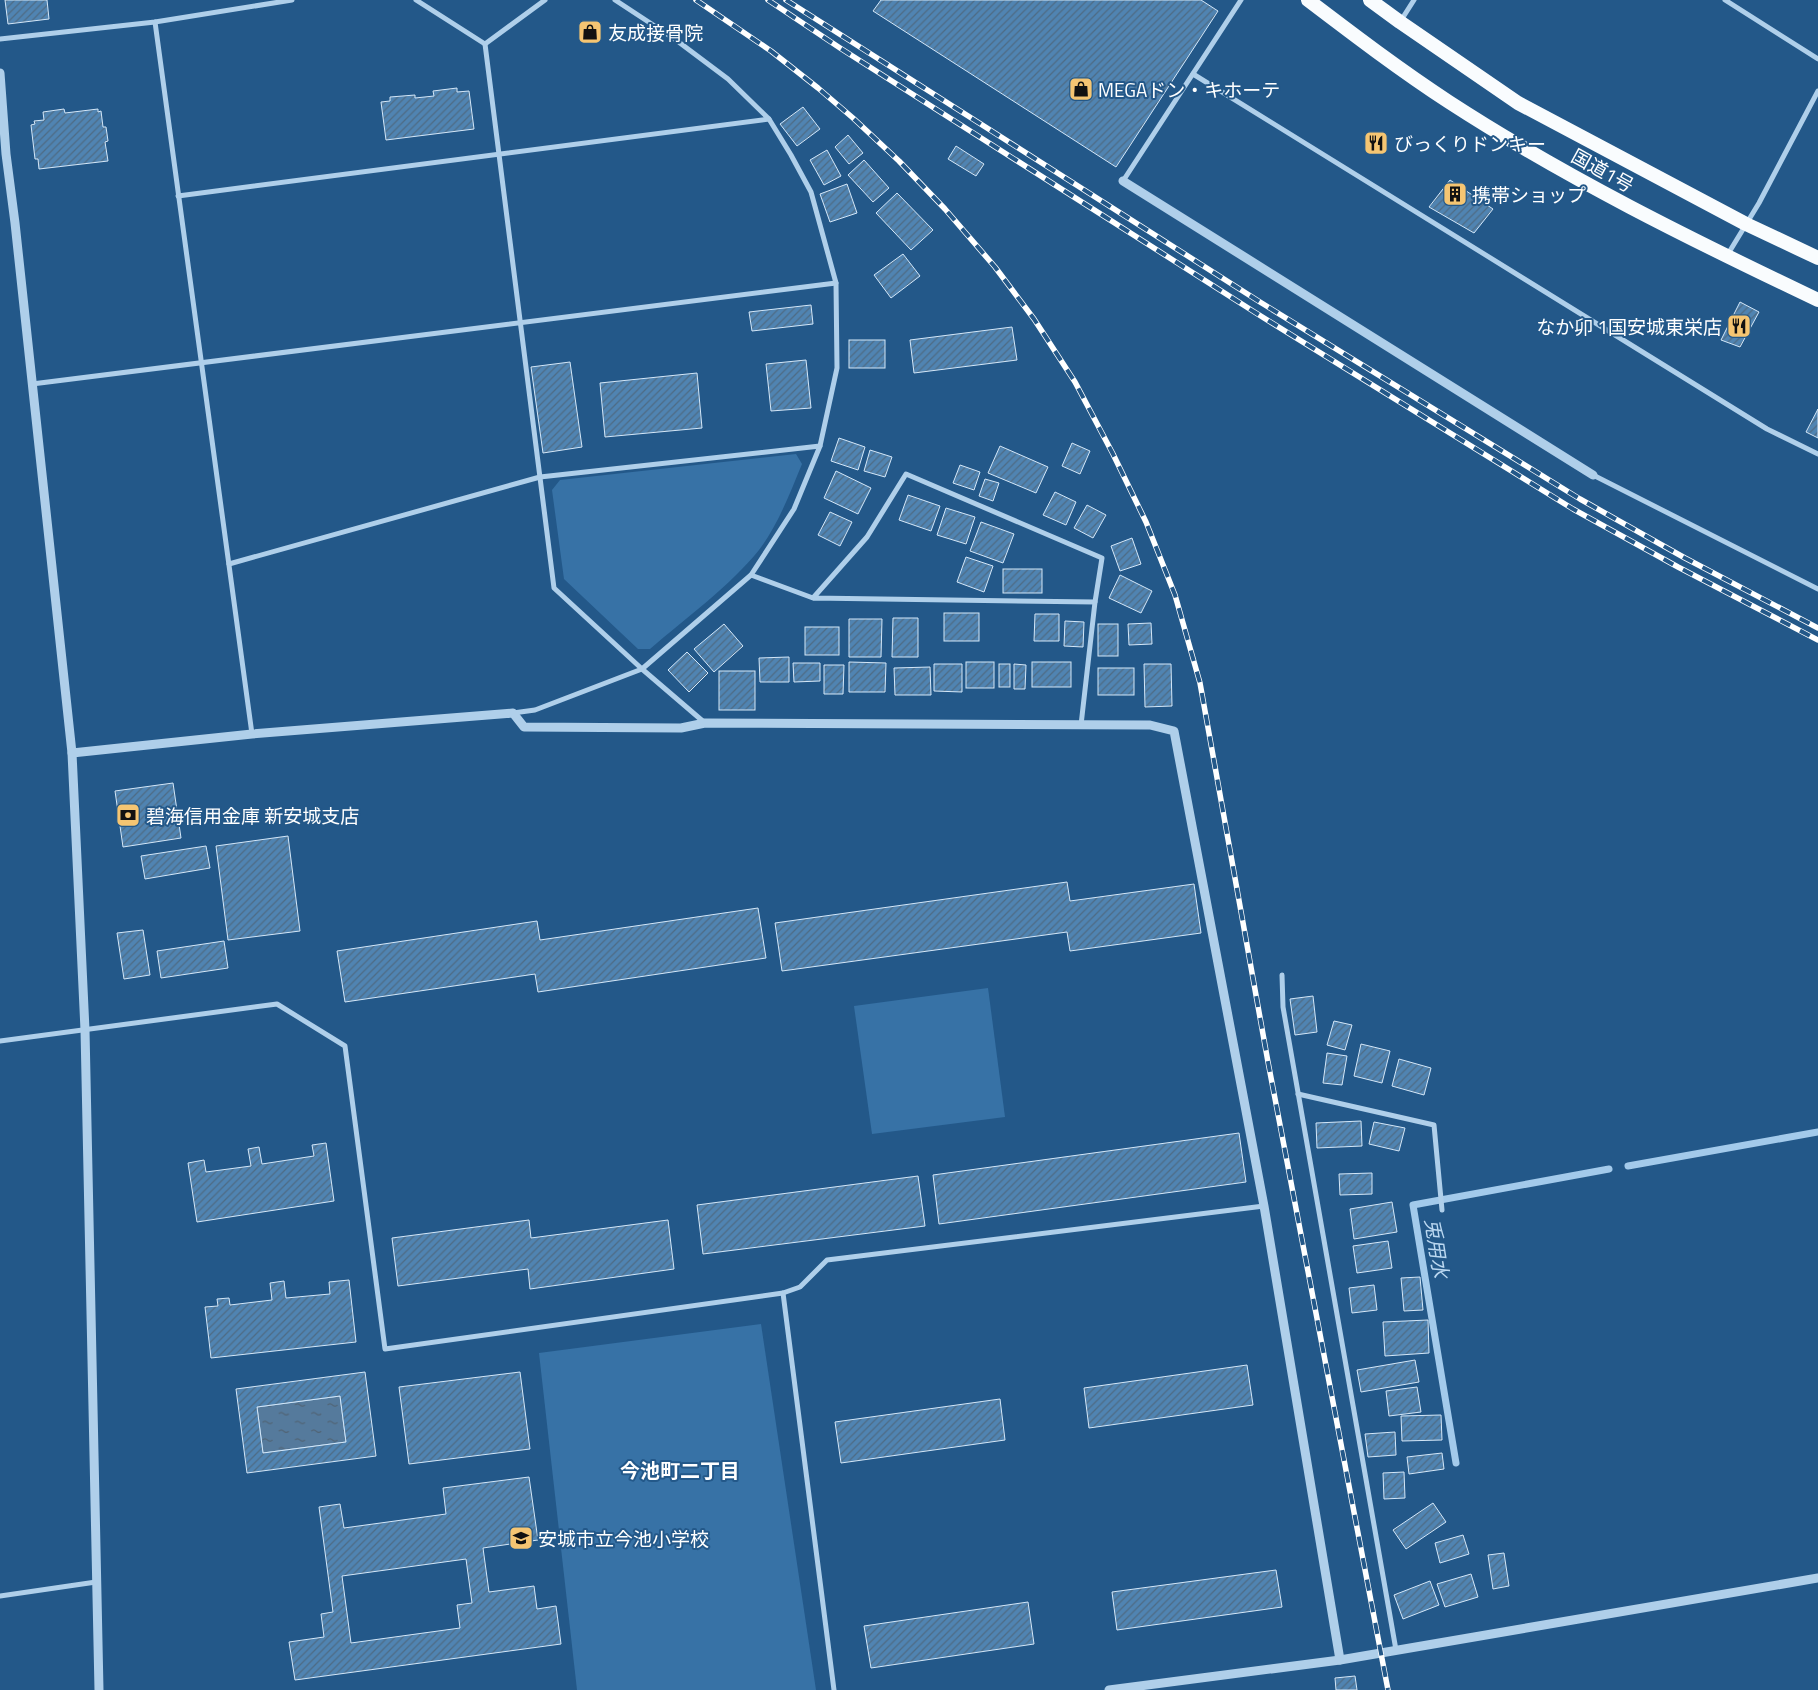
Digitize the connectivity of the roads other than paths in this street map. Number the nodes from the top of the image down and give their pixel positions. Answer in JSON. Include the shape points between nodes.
{"nodes":[{"id":1,"x":292,"y":0,"type":"edge"},
{"id":2,"x":416,"y":0,"type":"edge"},
{"id":3,"x":545,"y":0,"type":"edge"},
{"id":4,"x":614,"y":0,"type":"edge"},
{"id":5,"x":1241,"y":0,"type":"edge"},
{"id":6,"x":1308,"y":0,"type":"edge"},
{"id":7,"x":1370,"y":0,"type":"edge"},
{"id":8,"x":1414,"y":0,"type":"edge"},
{"id":9,"x":1725,"y":0,"type":"edge"},
{"id":10,"x":155,"y":22,"type":"junction"},
{"id":11,"x":1400,"y":22,"type":"junction"},
{"id":12,"x":0,"y":38,"type":"edge"},
{"id":13,"x":485,"y":44,"type":"junction"},
{"id":14,"x":1818,"y":59,"type":"edge"},
{"id":15,"x":0,"y":73,"type":"edge"},
{"id":16,"x":1193,"y":74,"type":"junction"},
{"id":17,"x":1818,"y":91,"type":"edge"},
{"id":18,"x":769,"y":119,"type":"junction"},
{"id":19,"x":3,"y":151,"type":"edge"},
{"id":20,"x":499,"y":154,"type":"junction"},
{"id":21,"x":1123,"y":181,"type":"joint"},
{"id":22,"x":178,"y":196,"type":"junction"},
{"id":23,"x":1746,"y":224,"type":"junction"},
{"id":24,"x":1726,"y":256,"type":"junction"},
{"id":25,"x":1818,"y":258,"type":"edge"},
{"id":26,"x":836,"y":283,"type":"junction"},
{"id":27,"x":1818,"y":300,"type":"edge"},
{"id":28,"x":521,"y":323,"type":"junction"},
{"id":29,"x":201,"y":363,"type":"junction"},
{"id":30,"x":31,"y":384,"type":"junction"},
{"id":31,"x":820,"y":446,"type":"junction"},
{"id":32,"x":1818,"y":454,"type":"edge"},
{"id":33,"x":1593,"y":474,"type":"joint"},
{"id":34,"x":540,"y":478,"type":"junction"},
{"id":35,"x":229,"y":564,"type":"junction"},
{"id":36,"x":751,"y":574,"type":"junction"},
{"id":37,"x":1818,"y":589,"type":"edge"},
{"id":38,"x":813,"y":598,"type":"junction"},
{"id":39,"x":1095,"y":602,"type":"junction"},
{"id":40,"x":642,"y":669,"type":"junction"},
{"id":41,"x":513,"y":713,"type":"junction"},
{"id":42,"x":706,"y":723,"type":"junction"},
{"id":43,"x":1081,"y":725,"type":"junction"},
{"id":44,"x":252,"y":734,"type":"junction"},
{"id":45,"x":72,"y":753,"type":"junction"},
{"id":46,"x":1282,"y":974,"type":"dead end"},
{"id":47,"x":85,"y":1030,"type":"junction"},
{"id":48,"x":0,"y":1040,"type":"edge"},
{"id":49,"x":1298,"y":1094,"type":"junction"},
{"id":50,"x":1264,"y":1206,"type":"junction"},
{"id":51,"x":1442,"y":1210,"type":"dead end"},
{"id":52,"x":783,"y":1293,"type":"junction"},
{"id":53,"x":1818,"y":1578,"type":"edge"},
{"id":54,"x":96,"y":1582,"type":"junction"},
{"id":55,"x":0,"y":1596,"type":"edge"},
{"id":56,"x":1396,"y":1650,"type":"junction"},
{"id":57,"x":1340,"y":1660,"type":"junction"},
{"id":58,"x":99,"y":1690,"type":"edge"},
{"id":59,"x":834,"y":1690,"type":"edge"},
{"id":60,"x":1109,"y":1690,"type":"edge"}],
"edges":[{"from":1,"to":10,"type":"street"},
{"from":2,"to":13,"type":"street"},
{"from":3,"to":13,"type":"street"},
{"from":4,"to":18,"type":"street","via":[[728,79]]},
{"from":5,"to":16,"type":"street"},
{"from":6,"to":24,"type":"highway","name":"国道1号","via":[[1449,102],[1602,192]]},
{"from":7,"to":11,"type":"highway","name":"国道1号"},
{"from":8,"to":11,"type":"street"},
{"from":9,"to":14,"type":"street"},
{"from":10,"to":12,"type":"street"},
{"from":10,"to":22,"type":"street"},
{"from":11,"to":23,"type":"highway","name":"国道1号","via":[[1518,103]]},
{"from":13,"to":20,"type":"street"},
{"from":15,"to":19,"type":"street"},
{"from":16,"to":21,"type":"street"},
{"from":16,"to":32,"type":"street","via":[[1768,429]]},
{"from":17,"to":23,"type":"street"},
{"from":18,"to":20,"type":"street"},
{"from":18,"to":26,"type":"street","via":[[811,192]]},
{"from":19,"to":30,"type":"street","via":[[15,223]]},
{"from":20,"to":22,"type":"street"},
{"from":20,"to":28,"type":"street"},
{"from":21,"to":33,"type":"street"},
{"from":22,"to":29,"type":"street"},
{"from":23,"to":24,"type":"street"},
{"from":23,"to":25,"type":"highway","name":"国道1号"},
{"from":24,"to":27,"type":"highway","name":"国道1号"},
{"from":26,"to":28,"type":"street"},
{"from":26,"to":31,"type":"street","via":[[837,368]]},
{"from":28,"to":29,"type":"street"},
{"from":28,"to":34,"type":"street"},
{"from":29,"to":30,"type":"street"},
{"from":29,"to":35,"type":"street"},
{"from":30,"to":45,"type":"street"},
{"from":31,"to":34,"type":"street"},
{"from":31,"to":36,"type":"street","via":[[794,510]]},
{"from":33,"to":37,"type":"street"},
{"from":34,"to":35,"type":"street"},
{"from":34,"to":40,"type":"street","via":[[554,588]]},
{"from":35,"to":44,"type":"street"},
{"from":36,"to":38,"type":"street"},
{"from":36,"to":40,"type":"street"},
{"from":38,"to":39,"type":"street"},
{"from":38,"to":39,"type":"street","via":[[867,537],[906,474],[1102,558]]},
{"from":39,"to":43,"type":"street"},
{"from":40,"to":41,"type":"street","via":[[535,710]]},
{"from":40,"to":42,"type":"street"},
{"from":41,"to":42,"type":"street","via":[[524,727],[681,728]]},
{"from":41,"to":44,"type":"street"},
{"from":42,"to":43,"type":"street"},
{"from":43,"to":50,"type":"street","via":[[1150,725],[1174,731]]},
{"from":44,"to":45,"type":"street"},
{"from":45,"to":47,"type":"street"},
{"from":46,"to":49,"type":"street","via":[[1282,1007]]},
{"from":47,"to":48,"type":"street"},
{"from":47,"to":52,"type":"street","via":[[277,1004],[345,1046],[385,1349]]},
{"from":47,"to":54,"type":"street"},
{"from":49,"to":51,"type":"street","via":[[1434,1125]]},
{"from":49,"to":56,"type":"street"},
{"from":50,"to":52,"type":"street","via":[[827,1260],[800,1287]]},
{"from":50,"to":57,"type":"street"},
{"from":52,"to":59,"type":"street"},
{"from":53,"to":56,"type":"street"},
{"from":54,"to":55,"type":"street"},
{"from":54,"to":58,"type":"street"},
{"from":56,"to":57,"type":"street"},
{"from":57,"to":60,"type":"street"}]}
